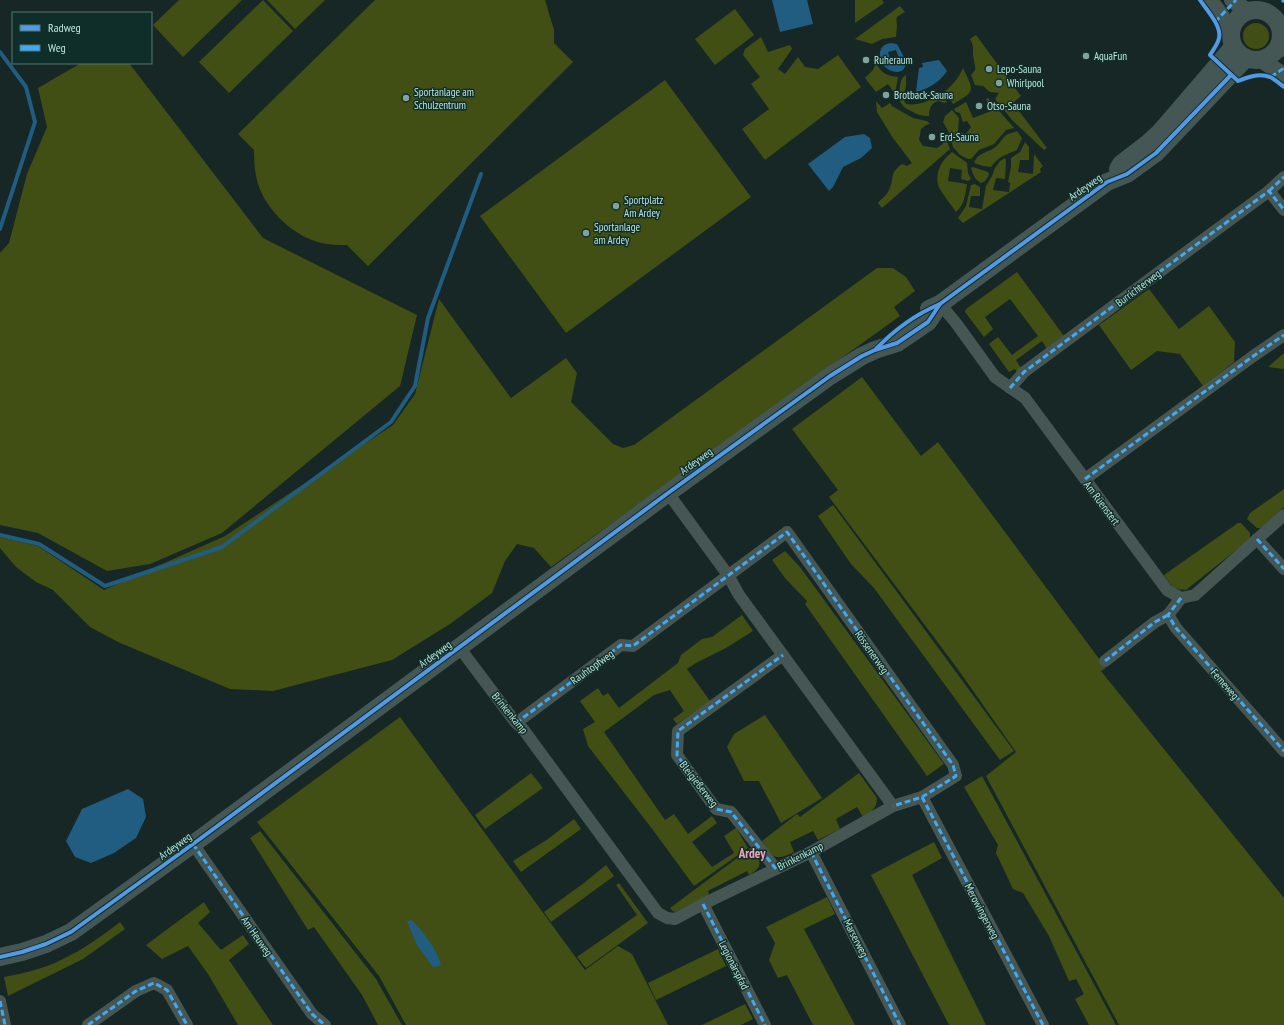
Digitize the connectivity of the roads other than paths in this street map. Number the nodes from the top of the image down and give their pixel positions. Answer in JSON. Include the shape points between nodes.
{"nodes":[{"id":1,"x":1210,"y":0,"type":"edge"},
{"id":2,"x":1232,"y":0,"type":"edge"},
{"id":3,"x":1277,"y":0,"type":"edge"},
{"id":4,"x":1253,"y":10,"type":"junction"},
{"id":5,"x":1282,"y":36,"type":"edge"},
{"id":6,"x":1243,"y":49,"type":"junction"},
{"id":7,"x":1284,"y":75,"type":"edge"},
{"id":8,"x":1284,"y":177,"type":"edge"},
{"id":9,"x":1269,"y":191,"type":"junction"},
{"id":10,"x":1284,"y":210,"type":"edge"},
{"id":11,"x":940,"y":304,"type":"junction"},
{"id":12,"x":1284,"y":335,"type":"edge"},
{"id":13,"x":1010,"y":388,"type":"junction"},
{"id":14,"x":1085,"y":479,"type":"junction"},
{"id":15,"x":668,"y":493,"type":"junction"},
{"id":16,"x":1284,"y":515,"type":"edge"},
{"id":17,"x":1257,"y":539,"type":"junction"},
{"id":18,"x":1284,"y":569,"type":"edge"},
{"id":19,"x":728,"y":575,"type":"junction"},
{"id":20,"x":1181,"y":598,"type":"junction"},
{"id":21,"x":1168,"y":615,"type":"junction"},
{"id":22,"x":459,"y":647,"type":"junction"},
{"id":23,"x":783,"y":655,"type":"junction"},
{"id":24,"x":1105,"y":661,"type":"dead end"},
{"id":25,"x":516,"y":723,"type":"junction"},
{"id":26,"x":1284,"y":751,"type":"edge"},
{"id":27,"x":922,"y":797,"type":"junction"},
{"id":28,"x":893,"y":806,"type":"junction"},
{"id":29,"x":193,"y":844,"type":"junction"},
{"id":30,"x":811,"y":852,"type":"junction"},
{"id":31,"x":776,"y":869,"type":"junction"},
{"id":32,"x":703,"y":904,"type":"junction"},
{"id":33,"x":0,"y":957,"type":"edge"},
{"id":34,"x":0,"y":1001,"type":"edge"},
{"id":35,"x":5,"y":1025,"type":"edge"},
{"id":36,"x":88,"y":1025,"type":"edge"},
{"id":37,"x":187,"y":1025,"type":"edge"},
{"id":38,"x":325,"y":1025,"type":"edge"},
{"id":39,"x":765,"y":1025,"type":"edge"},
{"id":40,"x":900,"y":1025,"type":"edge"},
{"id":41,"x":1043,"y":1025,"type":"edge"}],
"edges":[{"from":1,"to":6,"type":"street"},
{"from":2,"to":4,"type":"street"},
{"from":3,"to":4,"type":"main road"},
{"from":4,"to":5,"type":"main road","via":[[1267,12],[1274,17]]},
{"from":4,"to":6,"type":"main road","via":[[1238,16],[1233,23]]},
{"from":5,"to":6,"type":"main road","via":[[1272,54]]},
{"from":6,"to":7,"type":"street"},
{"from":6,"to":11,"type":"main road","name":"Ardeyweg","via":[[1156,153],[1127,174],[1107,182]]},
{"from":8,"to":9,"type":"street","name":"Burrichterweg"},
{"from":9,"to":10,"type":"street"},
{"from":9,"to":13,"type":"street","name":"Burrichterweg","via":[[1024,372]]},
{"from":11,"to":13,"type":"street","name":"Am Rüenstert","via":[[995,377]]},
{"from":11,"to":15,"type":"main road","name":"Ardeyweg","via":[[928,322],[897,343],[862,356],[830,376]]},
{"from":12,"to":14,"type":"street"},
{"from":13,"to":14,"type":"street","name":"Am Rüenstert","via":[[1025,398]]},
{"from":14,"to":20,"type":"street","name":"Am Rüenstert","via":[[1168,590]]},
{"from":15,"to":19,"type":"street"},
{"from":15,"to":22,"type":"main road","name":"Ardeyweg"},
{"from":16,"to":17,"type":"street"},
{"from":17,"to":18,"type":"street"},
{"from":17,"to":20,"type":"street","via":[[1195,595]]},
{"from":19,"to":23,"type":"street","via":[[739,595]]},
{"from":19,"to":25,"type":"street","name":"Rauhtopfweg","via":[[633,646],[621,646]]},
{"from":19,"to":27,"type":"street","name":"Rössenerweg","via":[[787,532],[952,765],[956,776]]},
{"from":20,"to":21,"type":"street"},
{"from":21,"to":24,"type":"street","via":[[1155,622]]},
{"from":21,"to":26,"type":"street","name":"Femeweg","via":[[1176,628]]},
{"from":22,"to":25,"type":"street","name":"Brinkenkamp"},
{"from":22,"to":29,"type":"main road","name":"Ardeyweg"},
{"from":23,"to":28,"type":"street"},
{"from":23,"to":31,"type":"street","name":"Bleigießerweg","via":[[678,732],[677,747],[677,755],[716,809],[731,812]]},
{"from":25,"to":32,"type":"street","name":"Brinkenkamp","via":[[523,729],[658,913],[675,919]]},
{"from":27,"to":28,"type":"street","name":"Rössenerweg"},
{"from":27,"to":41,"type":"street","name":"Merowingerweg"},
{"from":28,"to":30,"type":"street","name":"Brinkenkamp"},
{"from":29,"to":33,"type":"main road","name":"Ardeyweg","via":[[71,932],[46,944]]},
{"from":29,"to":38,"type":"street","name":"Am Heuweg","via":[[312,1014]]},
{"from":30,"to":31,"type":"street","name":"Brinkenkamp"},
{"from":30,"to":40,"type":"street","name":"Marserweg"},
{"from":31,"to":32,"type":"street","name":"Brinkenkamp"},
{"from":32,"to":39,"type":"street","name":"Legionärspfad"},
{"from":34,"to":35,"type":"street"},
{"from":36,"to":37,"type":"street","via":[[136,991],[154,982],[167,990]]}]}
